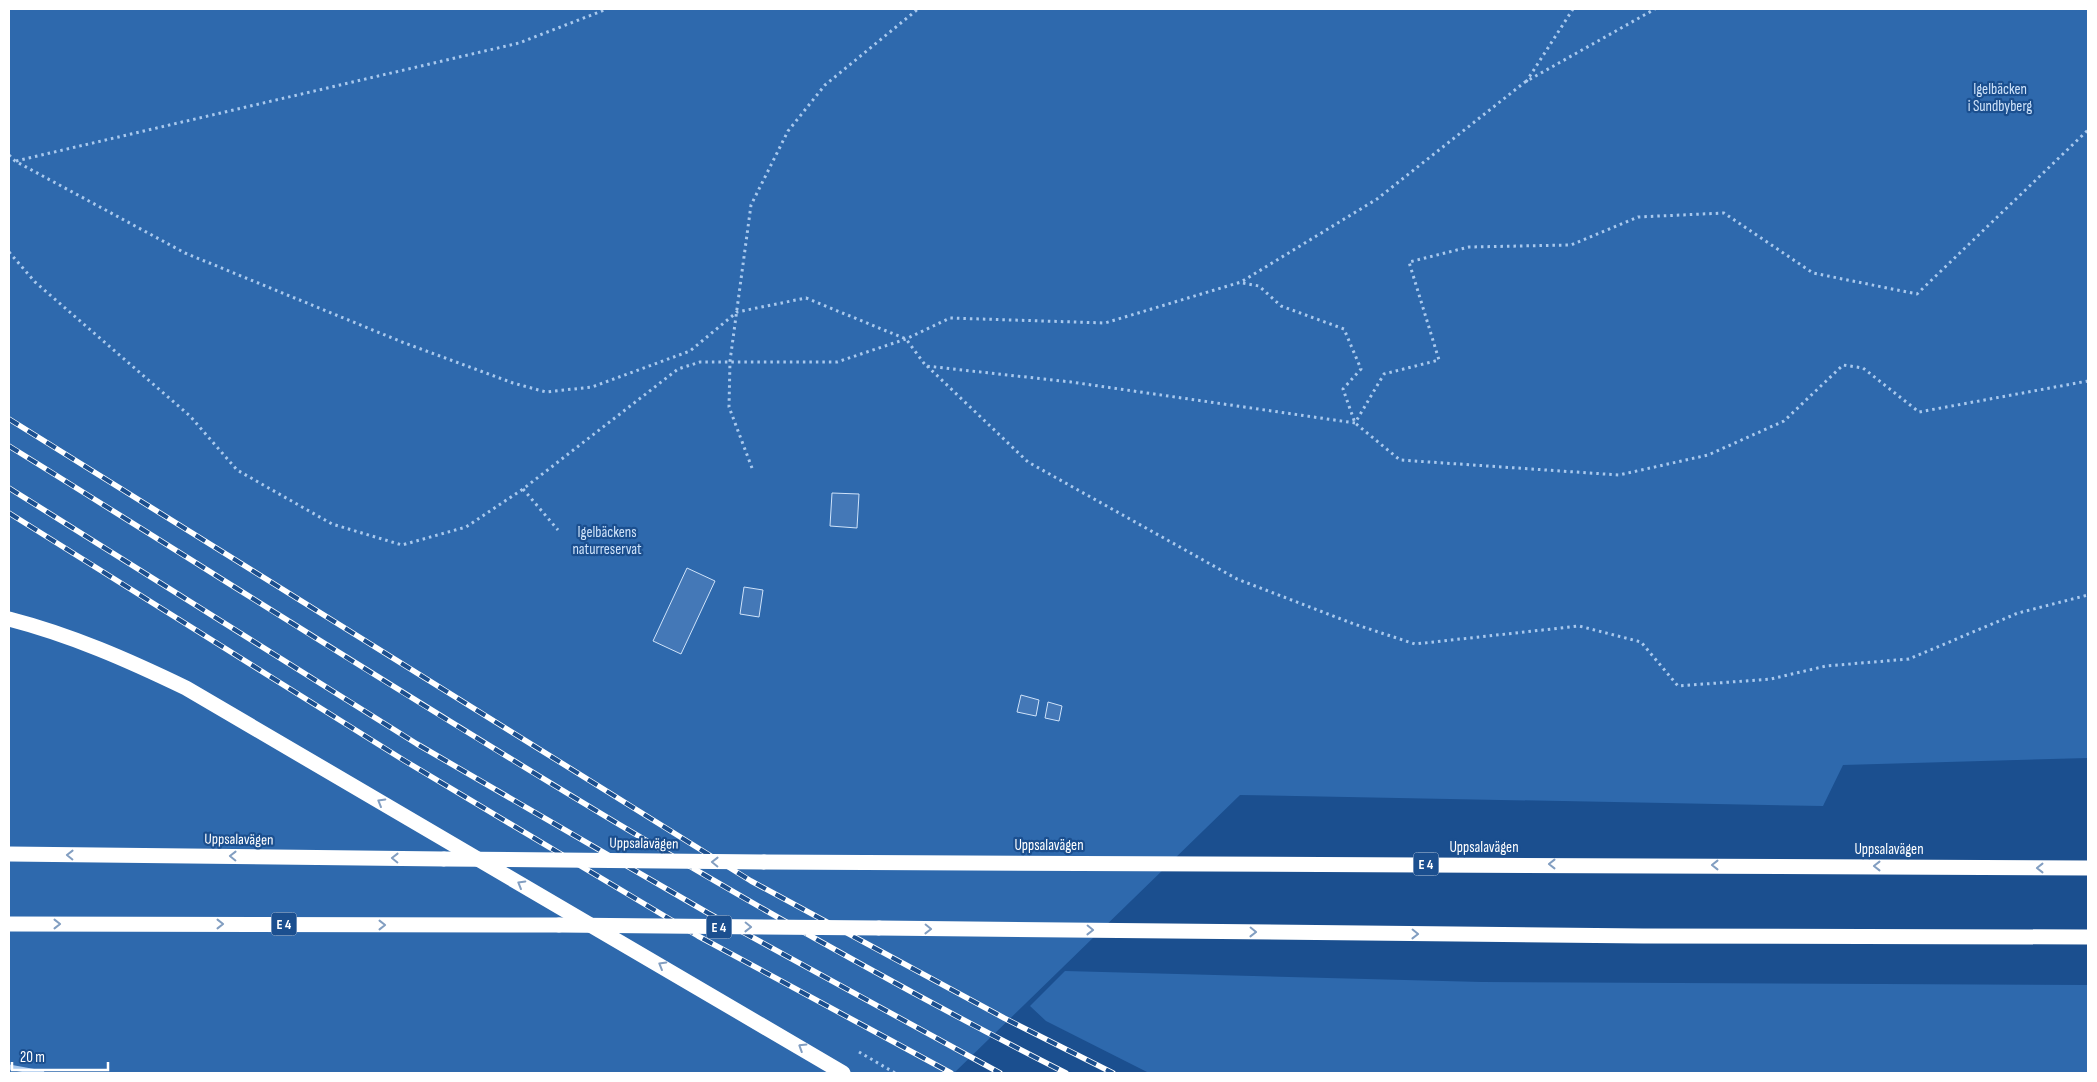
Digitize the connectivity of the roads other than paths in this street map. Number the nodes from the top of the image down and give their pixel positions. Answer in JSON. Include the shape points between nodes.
{"nodes":[{"id":1,"x":9,"y":619,"type":"edge"},
{"id":2,"x":9,"y":854,"type":"edge"},
{"id":3,"x":2088,"y":868,"type":"edge"},
{"id":4,"x":9,"y":924,"type":"edge"},
{"id":5,"x":2088,"y":937,"type":"edge"},
{"id":6,"x":9,"y":1067,"type":"edge"},
{"id":7,"x":42,"y":1073,"type":"edge"},
{"id":8,"x":844,"y":1073,"type":"edge"}],
"edges":[{"from":8,"to":1,"type":"highway","one_way":true,"via":[[186,688],[115,654],[55,631]]},
{"from":3,"to":2,"type":"highway","name":"Uppsalavägen","number":"E 4","one_way":true,"bridge":true,"via":[[764,862]]},
{"from":4,"to":5,"type":"highway","number":"E 4","one_way":true,"bridge":true},
{"from":6,"to":7,"type":"street"}]}
